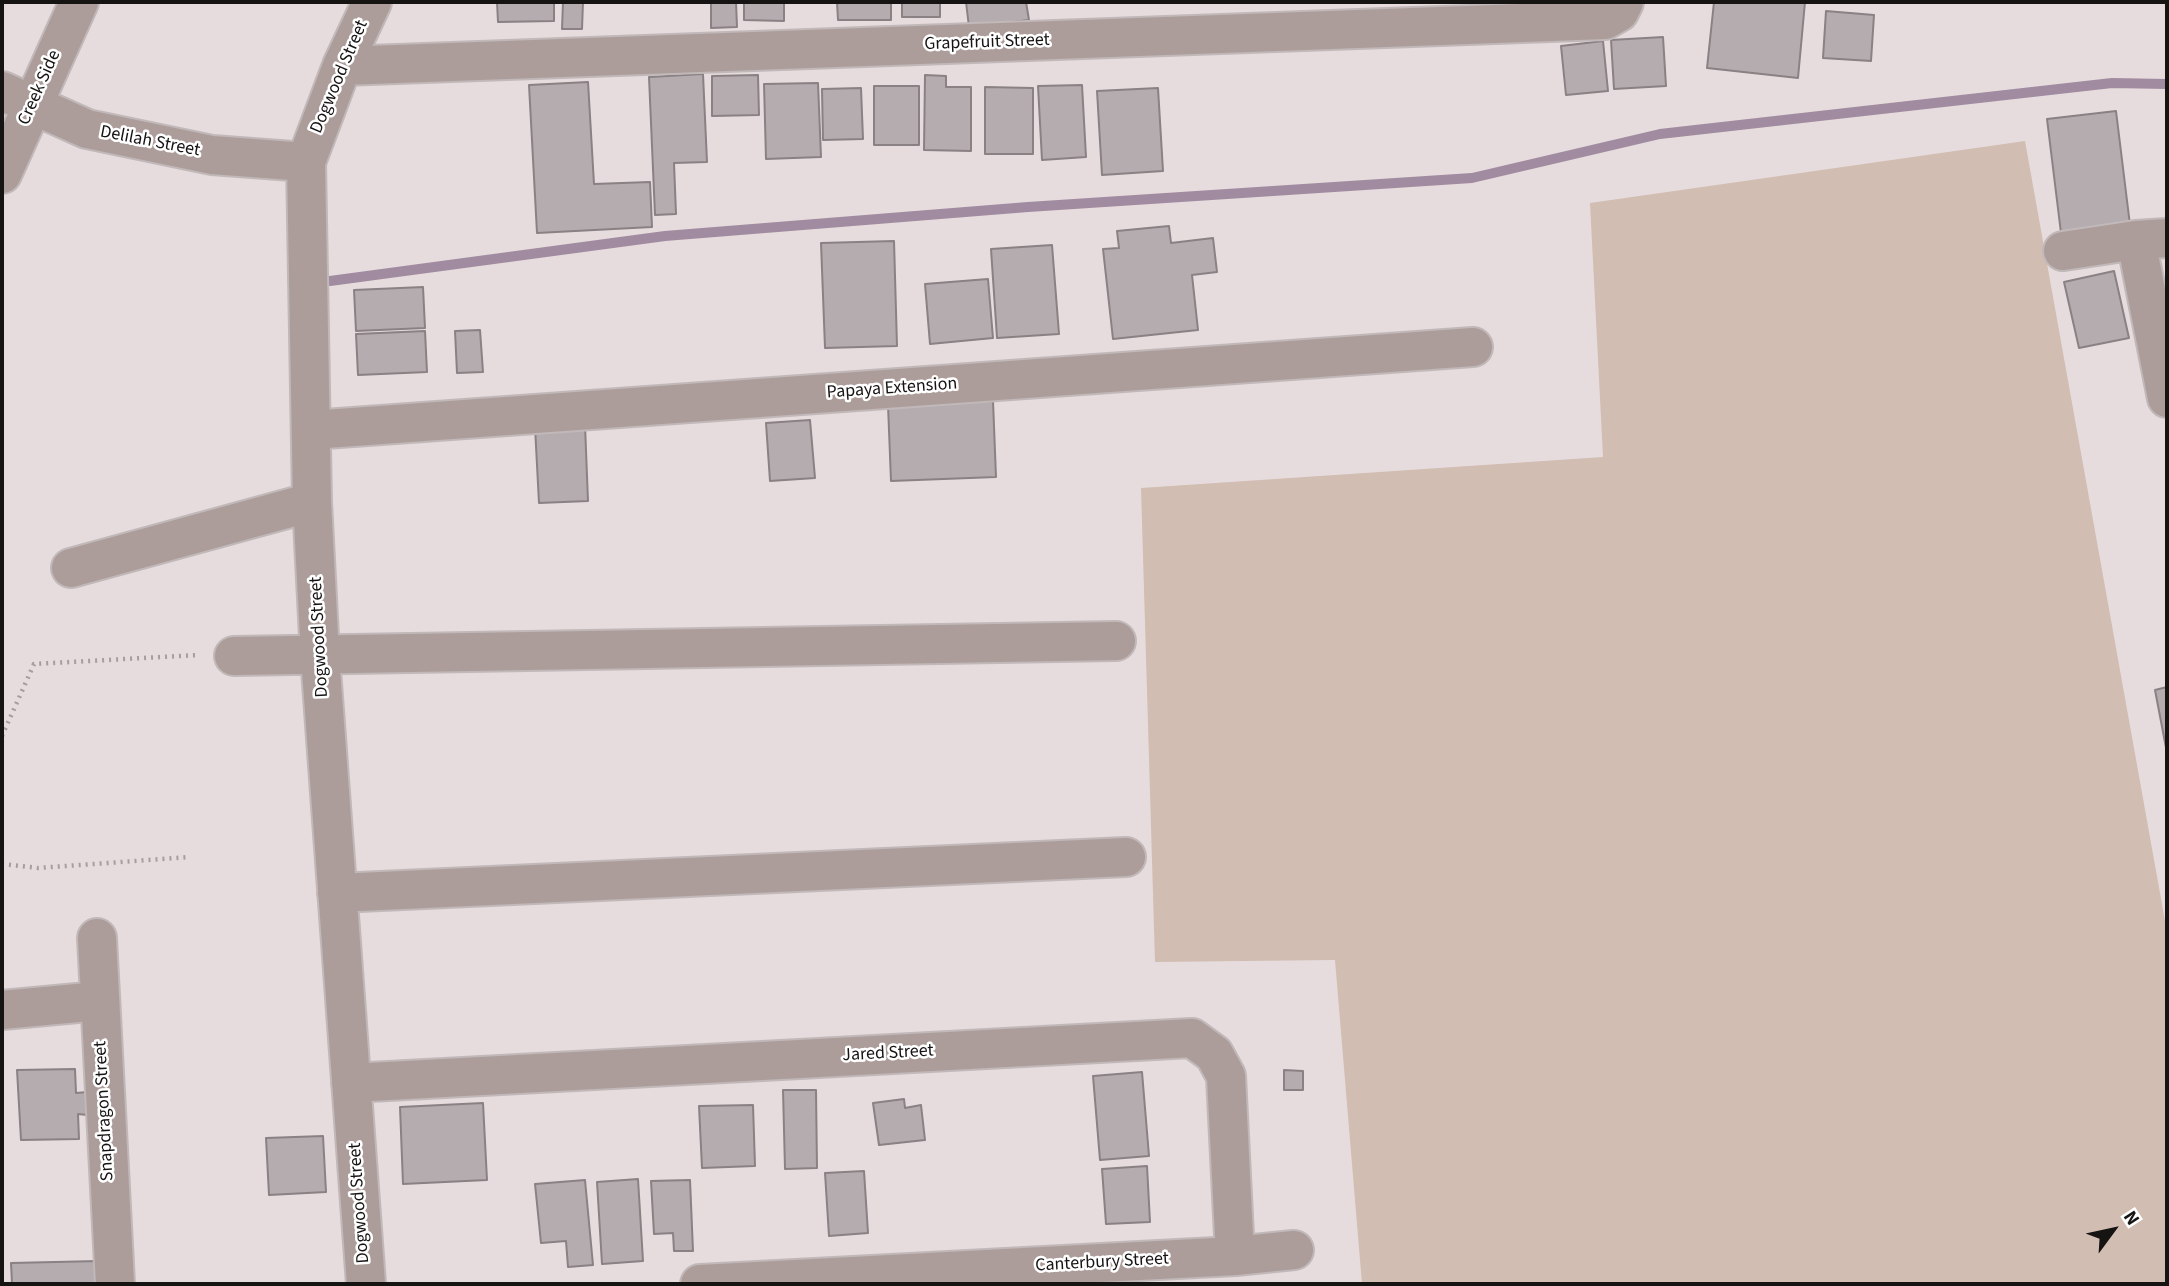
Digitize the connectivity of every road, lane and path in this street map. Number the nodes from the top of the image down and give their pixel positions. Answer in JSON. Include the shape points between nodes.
{"nodes":[{"id":1,"x":79,"y":2,"type":"edge"},
{"id":2,"x":372,"y":2,"type":"edge"},
{"id":3,"x":1624,"y":2,"type":"edge"},
{"id":4,"x":342,"y":66,"type":"junction"},
{"id":5,"x":17,"y":98,"type":"edge"},
{"id":6,"x":306,"y":162,"type":"junction"},
{"id":7,"x":2,"y":174,"type":"edge"},
{"id":8,"x":2151,"y":239,"type":"edge"},
{"id":9,"x":2063,"y":251,"type":"dead end"},
{"id":10,"x":1472,"y":347,"type":"dead end"},
{"id":11,"x":2167,"y":398,"type":"edge"},
{"id":12,"x":311,"y":430,"type":"junction"},
{"id":13,"x":312,"y":502,"type":"junction"},
{"id":14,"x":71,"y":568,"type":"dead end"},
{"id":15,"x":1116,"y":641,"type":"dead end"},
{"id":16,"x":234,"y":656,"type":"joint"},
{"id":17,"x":320,"y":656,"type":"junction"},
{"id":18,"x":2,"y":736,"type":"edge"},
{"id":19,"x":190,"y":857,"type":"dead end"},
{"id":20,"x":1126,"y":858,"type":"dead end"},
{"id":21,"x":2,"y":864,"type":"edge"},
{"id":22,"x":337,"y":893,"type":"junction"},
{"id":23,"x":97,"y":938,"type":"dead end"},
{"id":24,"x":99,"y":1000,"type":"junction"},
{"id":25,"x":2,"y":1010,"type":"edge"},
{"id":26,"x":351,"y":1083,"type":"junction"},
{"id":27,"x":1294,"y":1250,"type":"dead end"},
{"id":28,"x":1235,"y":1256,"type":"junction"},
{"id":29,"x":990,"y":1277,"type":"edge"},
{"id":30,"x":115,"y":1284,"type":"edge"},
{"id":31,"x":366,"y":1284,"type":"edge"},
{"id":32,"x":700,"y":1284,"type":"edge"}],
"edges":[{"from":1,"to":5,"type":"street","name":"Creek Side"},
{"from":2,"to":4,"type":"street","name":"Dogwood Street"},
{"from":3,"to":4,"type":"street","name":"Grapefruit Street","via":[[1619,12],[1605,20]]},
{"from":4,"to":6,"type":"street","name":"Dogwood Street"},
{"from":5,"to":6,"type":"street","name":"Delilah Street","via":[[86,129],[212,155]]},
{"from":5,"to":7,"type":"street","name":"Creek Side"},
{"from":6,"to":12,"type":"street","name":"Dogwood Street"},
{"from":8,"to":9,"type":"street"},
{"from":8,"to":11,"type":"street"},
{"from":10,"to":12,"type":"street","name":"Papaya Extension"},
{"from":12,"to":13,"type":"street","name":"Dogwood Street"},
{"from":13,"to":14,"type":"street"},
{"from":13,"to":17,"type":"street","name":"Dogwood Street"},
{"from":15,"to":17,"type":"street"},
{"from":16,"to":17,"type":"street"},
{"from":16,"to":18,"type":"path","via":[[34,664]]},
{"from":17,"to":22,"type":"street","name":"Dogwood Street"},
{"from":19,"to":21,"type":"path","via":[[38,868]]},
{"from":20,"to":22,"type":"street"},
{"from":22,"to":26,"type":"street","name":"Dogwood Street"},
{"from":23,"to":24,"type":"street","name":"Snapdragon Street"},
{"from":24,"to":25,"type":"street"},
{"from":24,"to":30,"type":"street","name":"Snapdragon Street"},
{"from":26,"to":28,"type":"street","name":"Jared Street","via":[[1192,1038],[1214,1054],[1226,1076]]},
{"from":26,"to":31,"type":"street","name":"Dogwood Street"},
{"from":27,"to":28,"type":"street","name":"Canterbury Street"},
{"from":28,"to":29,"type":"street","name":"Canterbury Street"},
{"from":29,"to":32,"type":"street","name":"Canterbury Street"}]}
